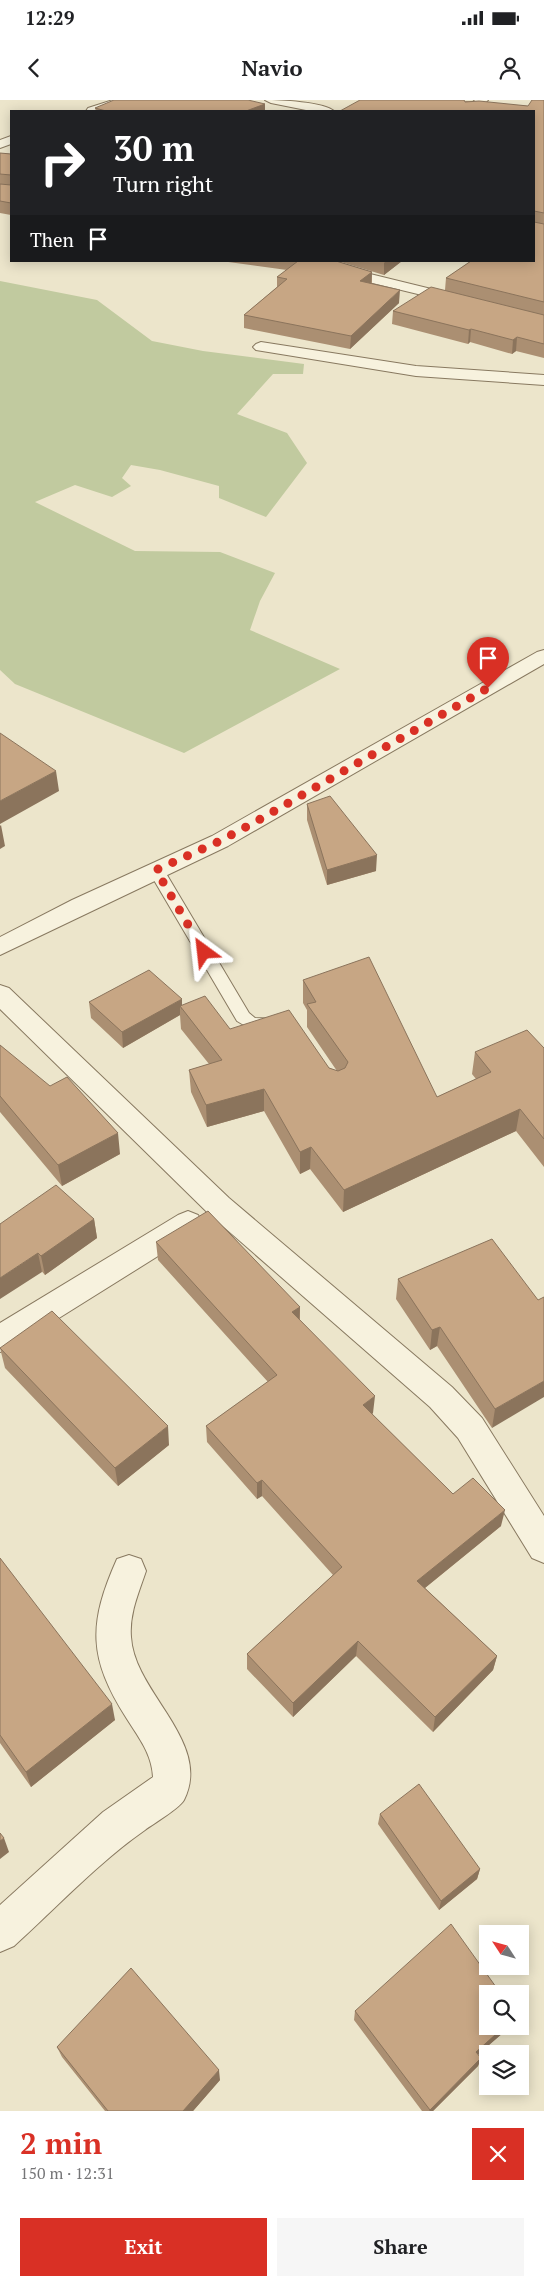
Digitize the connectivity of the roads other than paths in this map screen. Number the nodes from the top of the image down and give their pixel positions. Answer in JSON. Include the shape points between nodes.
{"nodes":[{"id":1,"x":124,"y":100,"type":"edge"},
{"id":2,"x":271,"y":100,"type":"edge"},
{"id":3,"x":482,"y":100,"type":"edge"},
{"id":4,"x":95,"y":110,"type":"edge"},
{"id":5,"x":323,"y":110,"type":"edge"},
{"id":6,"x":471,"y":110,"type":"edge"},
{"id":7,"x":332,"y":262,"type":"edge"},
{"id":8,"x":477,"y":305,"type":"edge"},
{"id":9,"x":261,"y":347,"type":"dead end"},
{"id":10,"x":544,"y":380,"type":"edge"},
{"id":11,"x":544,"y":656,"type":"edge"},
{"id":12,"x":156,"y":870,"type":"junction"},
{"id":13,"x":0,"y":946,"type":"edge"},
{"id":14,"x":0,"y":994,"type":"edge"},
{"id":15,"x":289,"y":1023,"type":"edge"},
{"id":16,"x":219,"y":1206,"type":"junction"},
{"id":17,"x":0,"y":1339,"type":"edge"},
{"id":18,"x":544,"y":1546,"type":"edge"},
{"id":19,"x":130,"y":1571,"type":"dead end"},
{"id":20,"x":0,"y":1932,"type":"edge"}],
"edges":[{"from":1,"to":4,"type":"street"},
{"from":2,"to":5,"type":"street"},
{"from":3,"to":6,"type":"street"},
{"from":7,"to":8,"type":"street","via":[[334,267],[361,276]]},
{"from":9,"to":10,"type":"street","via":[[416,370]]},
{"from":11,"to":12,"type":"street","via":[[257,821]]},
{"from":12,"to":13,"type":"street"},
{"from":12,"to":15,"type":"lane","via":[[243,1017],[252,1024]]},
{"from":14,"to":16,"type":"street"},
{"from":16,"to":17,"type":"street"},
{"from":16,"to":18,"type":"street","via":[[441,1397],[470,1428]]},
{"from":19,"to":20,"type":"street","via":[[113,1612],[114,1640],[131,1691],[162,1739],[172,1770],[171,1784],[169,1789],[117,1826]]}]}
